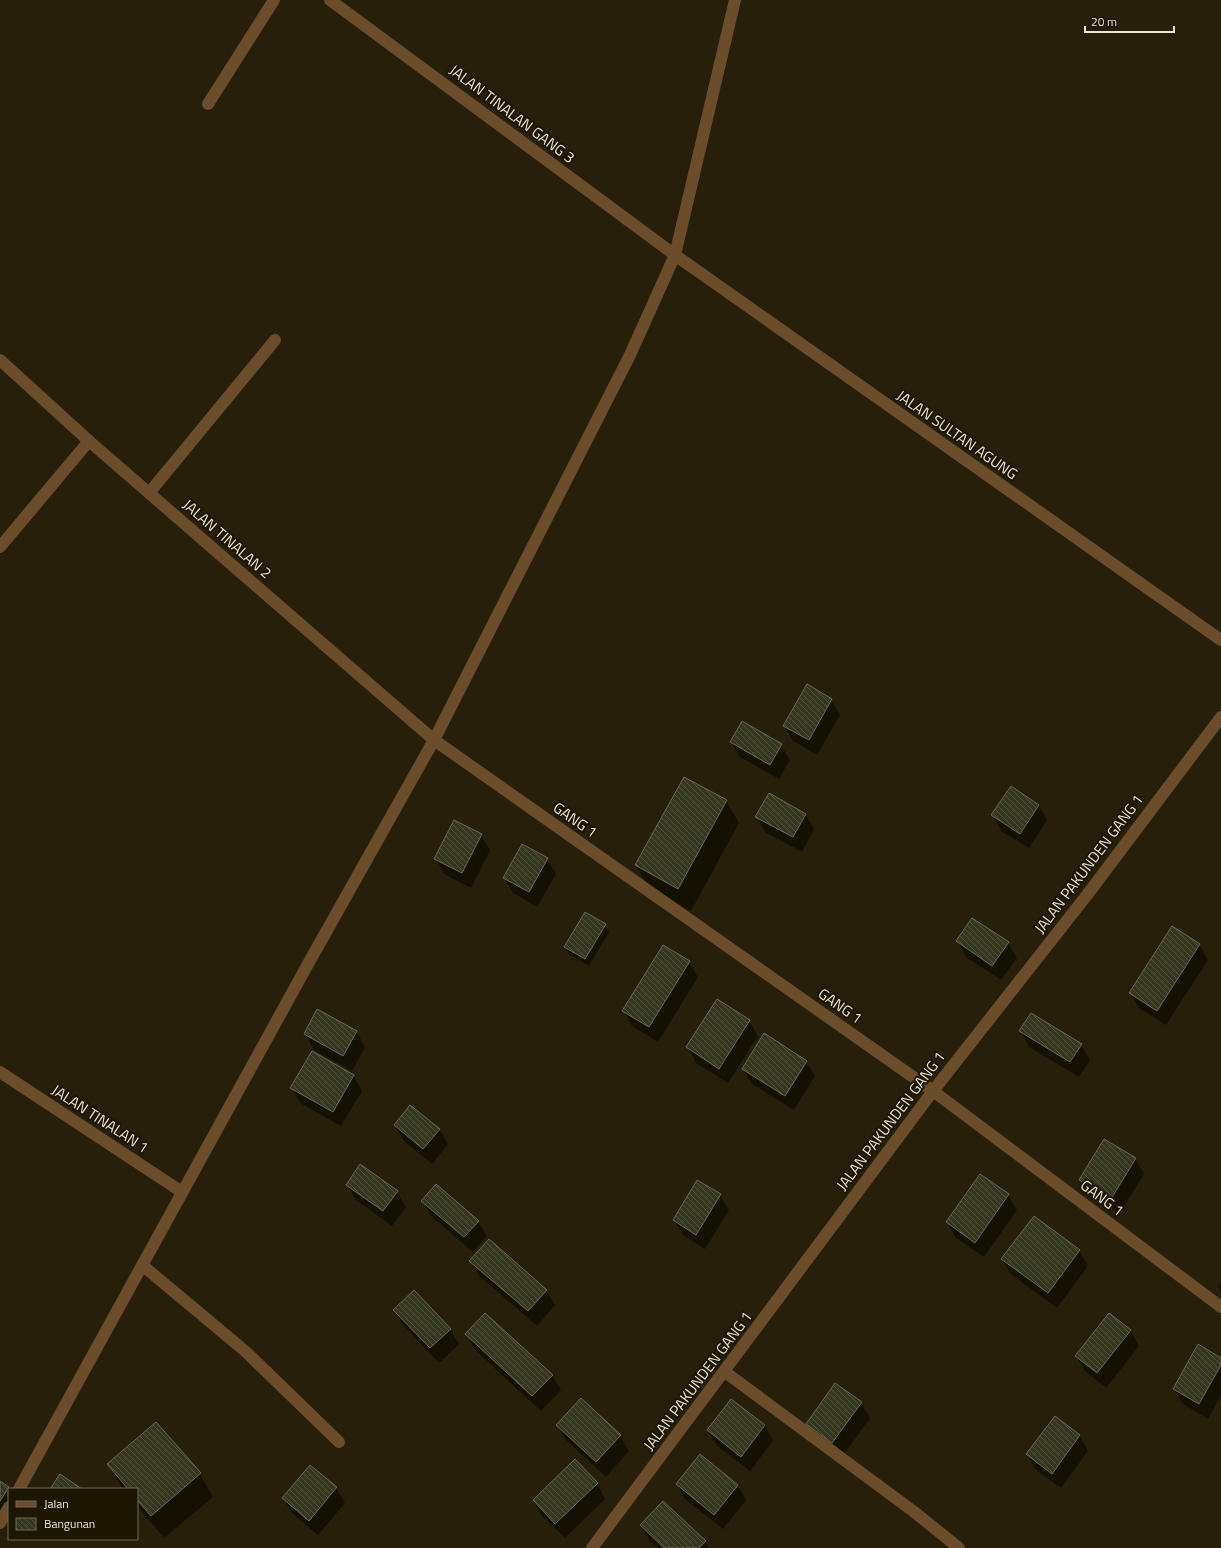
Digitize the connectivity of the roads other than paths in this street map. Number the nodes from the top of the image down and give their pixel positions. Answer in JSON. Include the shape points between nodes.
{"nodes":[{"id":1,"x":274,"y":0,"type":"edge"},
{"id":2,"x":330,"y":0,"type":"edge"},
{"id":3,"x":735,"y":0,"type":"edge"},
{"id":4,"x":208,"y":104,"type":"dead end"},
{"id":5,"x":675,"y":255,"type":"junction"},
{"id":6,"x":275,"y":340,"type":"dead end"},
{"id":7,"x":0,"y":360,"type":"edge"},
{"id":8,"x":89,"y":441,"type":"junction"},
{"id":9,"x":149,"y":492,"type":"junction"},
{"id":10,"x":0,"y":547,"type":"edge"},
{"id":11,"x":1221,"y":640,"type":"edge"},
{"id":12,"x":1221,"y":717,"type":"edge"},
{"id":13,"x":434,"y":740,"type":"junction"},
{"id":14,"x":0,"y":1072,"type":"edge"},
{"id":15,"x":932,"y":1091,"type":"junction"},
{"id":16,"x":182,"y":1192,"type":"junction"},
{"id":17,"x":142,"y":1265,"type":"junction"},
{"id":18,"x":1221,"y":1307,"type":"edge"},
{"id":19,"x":724,"y":1372,"type":"junction"},
{"id":20,"x":339,"y":1442,"type":"dead end"},
{"id":21,"x":20,"y":1488,"type":"edge"},
{"id":22,"x":8,"y":1508,"type":"edge"},
{"id":23,"x":0,"y":1523,"type":"edge"},
{"id":24,"x":592,"y":1548,"type":"edge"},
{"id":25,"x":959,"y":1548,"type":"edge"}],
"edges":[{"from":1,"to":4,"type":"street"},
{"from":2,"to":5,"type":"street","name":"JALAN TINALAN GANG 3"},
{"from":3,"to":5,"type":"street"},
{"from":5,"to":11,"type":"street","name":"JALAN SULTAN AGUNG"},
{"from":5,"to":13,"type":"street","via":[[630,355]]},
{"from":6,"to":9,"type":"street"},
{"from":7,"to":8,"type":"street","name":"JALAN TINALAN 2"},
{"from":8,"to":9,"type":"street","name":"JALAN TINALAN 2"},
{"from":8,"to":10,"type":"street"},
{"from":9,"to":13,"type":"street","name":"JALAN TINALAN 2"},
{"from":12,"to":15,"type":"street","name":"JALAN PAKUNDEN GANG 1","via":[[1087,895]]},
{"from":13,"to":15,"type":"street","name":"GANG 1"},
{"from":13,"to":16,"type":"street"},
{"from":14,"to":16,"type":"street","name":"JALAN TINALAN 1"},
{"from":15,"to":18,"type":"street","name":"GANG 1"},
{"from":15,"to":19,"type":"street","name":"JALAN PAKUNDEN GANG 1"},
{"from":16,"to":17,"type":"street"},
{"from":17,"to":20,"type":"street","via":[[245,1351]]},
{"from":17,"to":21,"type":"street"},
{"from":19,"to":24,"type":"street","name":"JALAN PAKUNDEN GANG 1"},
{"from":19,"to":25,"type":"street","via":[[913,1511]]},
{"from":22,"to":23,"type":"street"}]}
